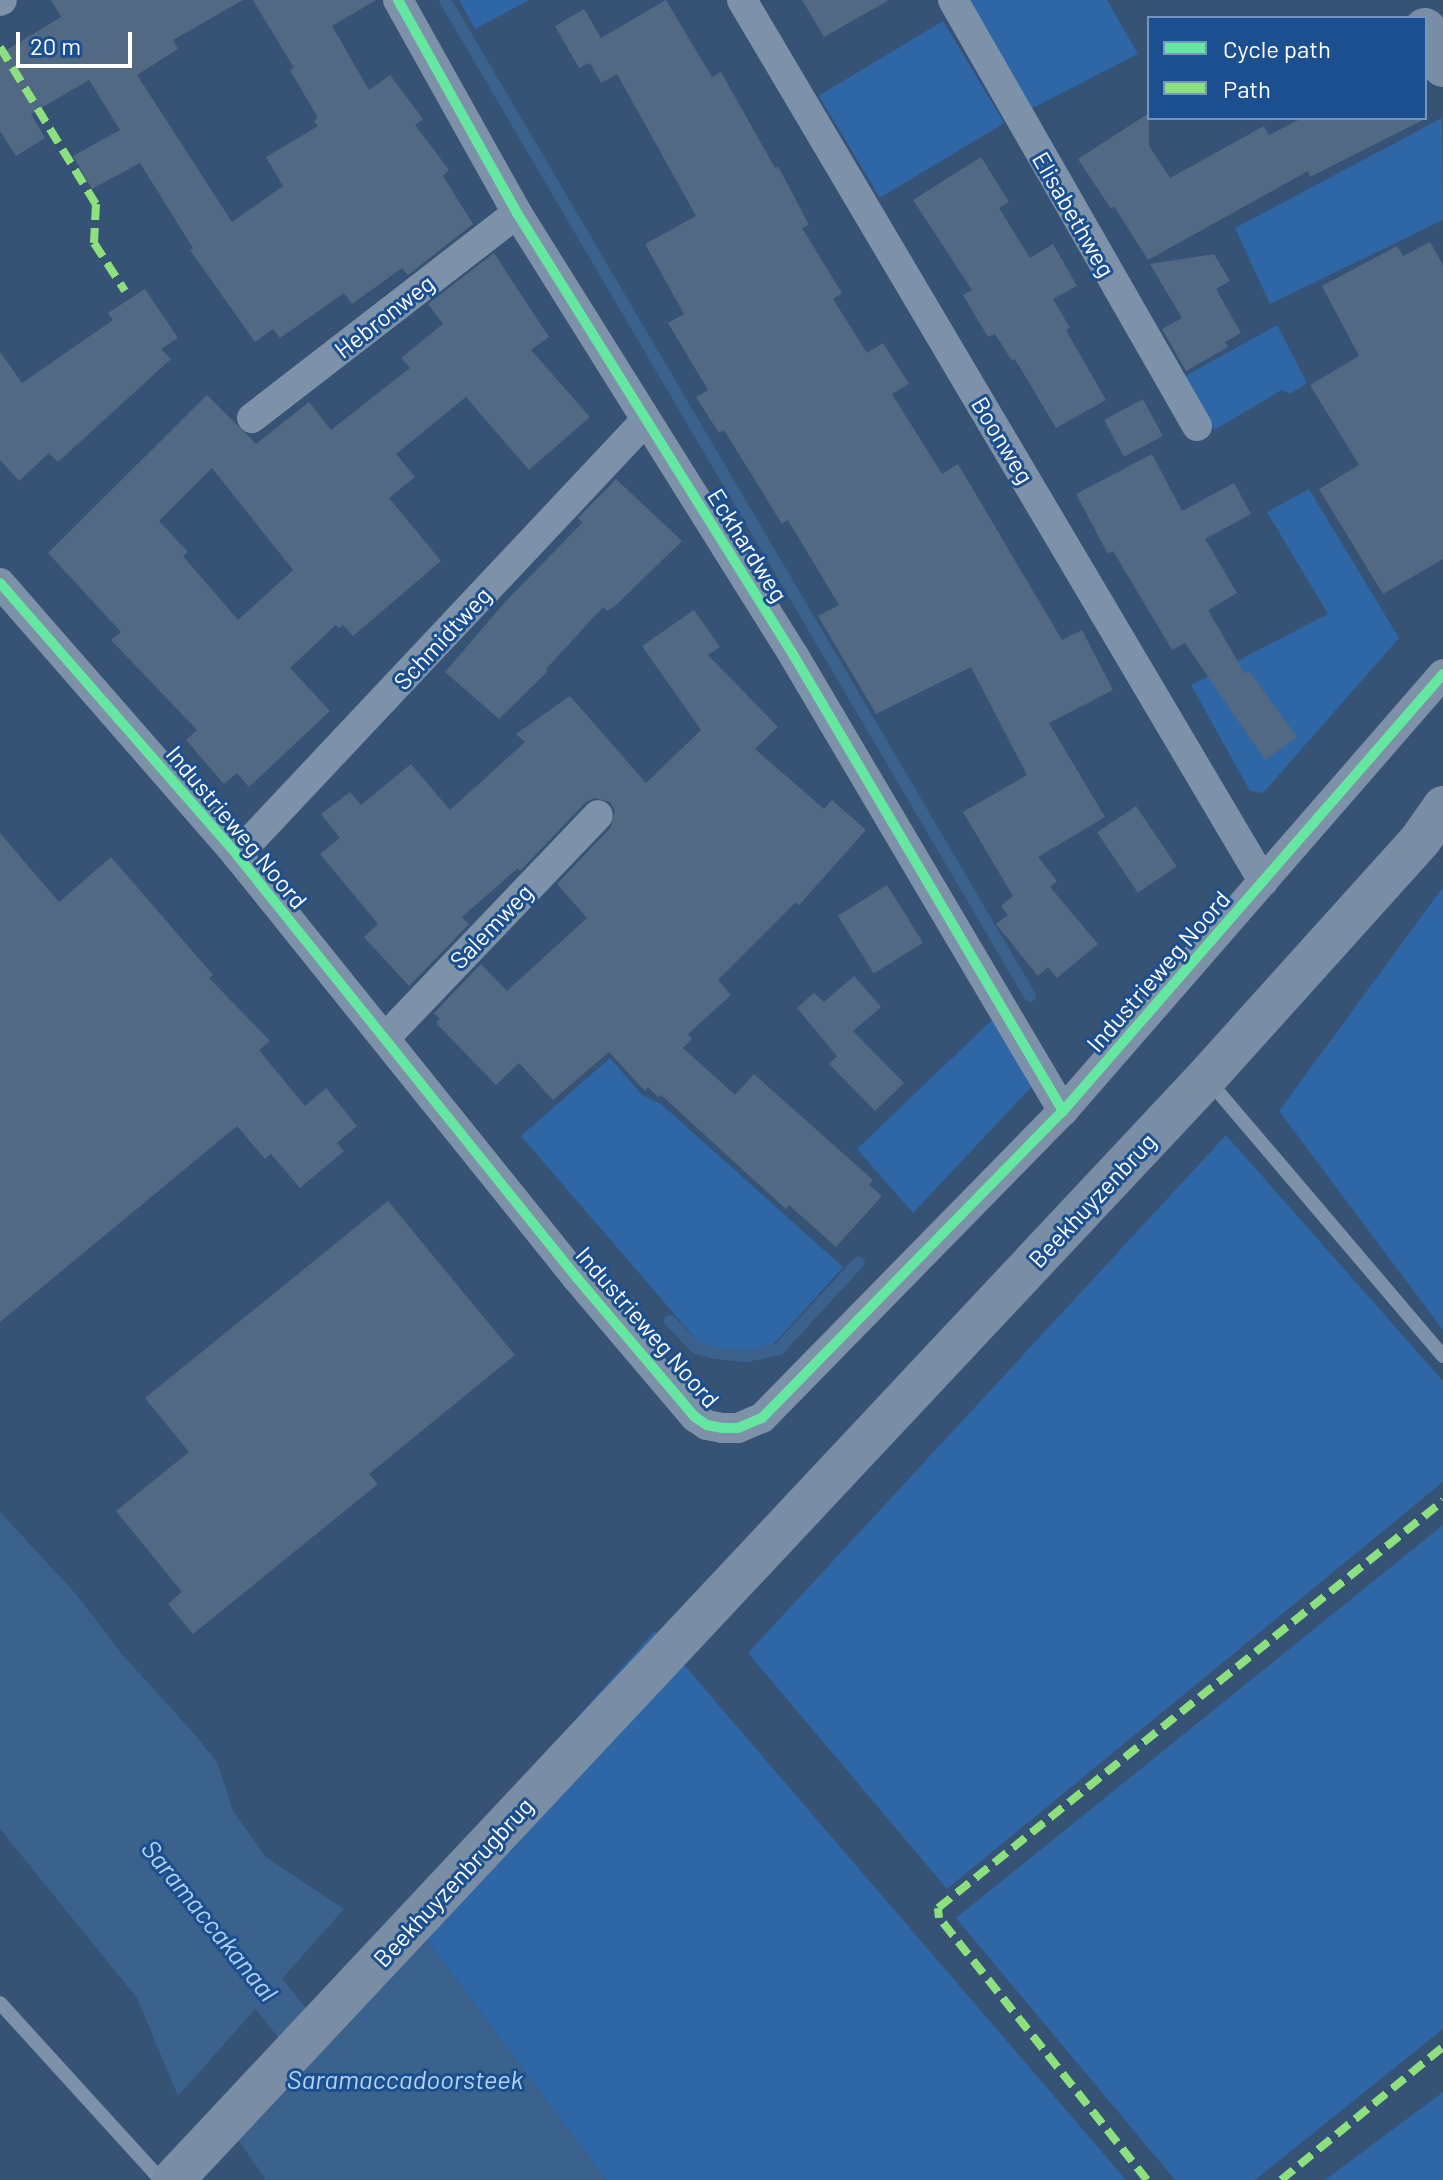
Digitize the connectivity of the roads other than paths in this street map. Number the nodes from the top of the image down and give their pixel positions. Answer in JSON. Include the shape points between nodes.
{"nodes":[{"id":1,"x":398,"y":0,"type":"edge"},
{"id":2,"x":742,"y":0,"type":"edge"},
{"id":3,"x":953,"y":0,"type":"edge"},
{"id":4,"x":1427,"y":33,"type":"edge"},
{"id":5,"x":1443,"y":66,"type":"edge"},
{"id":6,"x":517,"y":213,"type":"junction"},
{"id":7,"x":252,"y":418,"type":"dead end"},
{"id":8,"x":646,"y":420,"type":"junction"},
{"id":9,"x":1197,"y":426,"type":"dead end"},
{"id":10,"x":0,"y":583,"type":"edge"},
{"id":11,"x":1443,"y":674,"type":"edge"},
{"id":12,"x":1443,"y":807,"type":"edge"},
{"id":13,"x":598,"y":815,"type":"dead end"},
{"id":14,"x":237,"y":855,"type":"junction"},
{"id":15,"x":1263,"y":881,"type":"junction"},
{"id":16,"x":385,"y":1038,"type":"junction"},
{"id":17,"x":1206,"y":1078,"type":"junction"},
{"id":18,"x":1063,"y":1111,"type":"junction"},
{"id":19,"x":1443,"y":1356,"type":"edge"},
{"id":20,"x":732,"y":1585,"type":"joint"},
{"id":21,"x":0,"y":2003,"type":"edge"},
{"id":22,"x":161,"y":2180,"type":"edge"},
{"id":23,"x":173,"y":2180,"type":"edge"}],
"edges":[{"from":1,"to":6,"type":"street","name":"Eckhardweg"},
{"from":2,"to":15,"type":"street","name":"Boonweg"},
{"from":3,"to":9,"type":"street","name":"Elisabethweg"},
{"from":4,"to":5,"type":"street"},
{"from":6,"to":7,"type":"street","name":"Hebronweg"},
{"from":6,"to":8,"type":"street","name":"Eckhardweg"},
{"from":8,"to":14,"type":"street","name":"Schmidtweg"},
{"from":8,"to":18,"type":"street","name":"Eckhardweg","via":[[794,656]]},
{"from":10,"to":14,"type":"street","name":"Industrieweg Noord"},
{"from":11,"to":15,"type":"street","name":"Industrieweg Noord"},
{"from":12,"to":17,"type":"street","name":"Beekhuyzenbrug","via":[[1421,839]]},
{"from":13,"to":16,"type":"street","name":"Salemweg"},
{"from":14,"to":16,"type":"street","name":"Industrieweg Noord"},
{"from":15,"to":18,"type":"street","name":"Industrieweg Noord"},
{"from":16,"to":18,"type":"street","name":"Industrieweg Noord","via":[[695,1417],[722,1428],[762,1418]]},
{"from":17,"to":19,"type":"lane"},
{"from":17,"to":20,"type":"street","name":"Beekhuyzenbrug"},
{"from":20,"to":23,"type":"street","name":"Beekhuyzenbrugbrug"},
{"from":21,"to":22,"type":"lane"}]}
